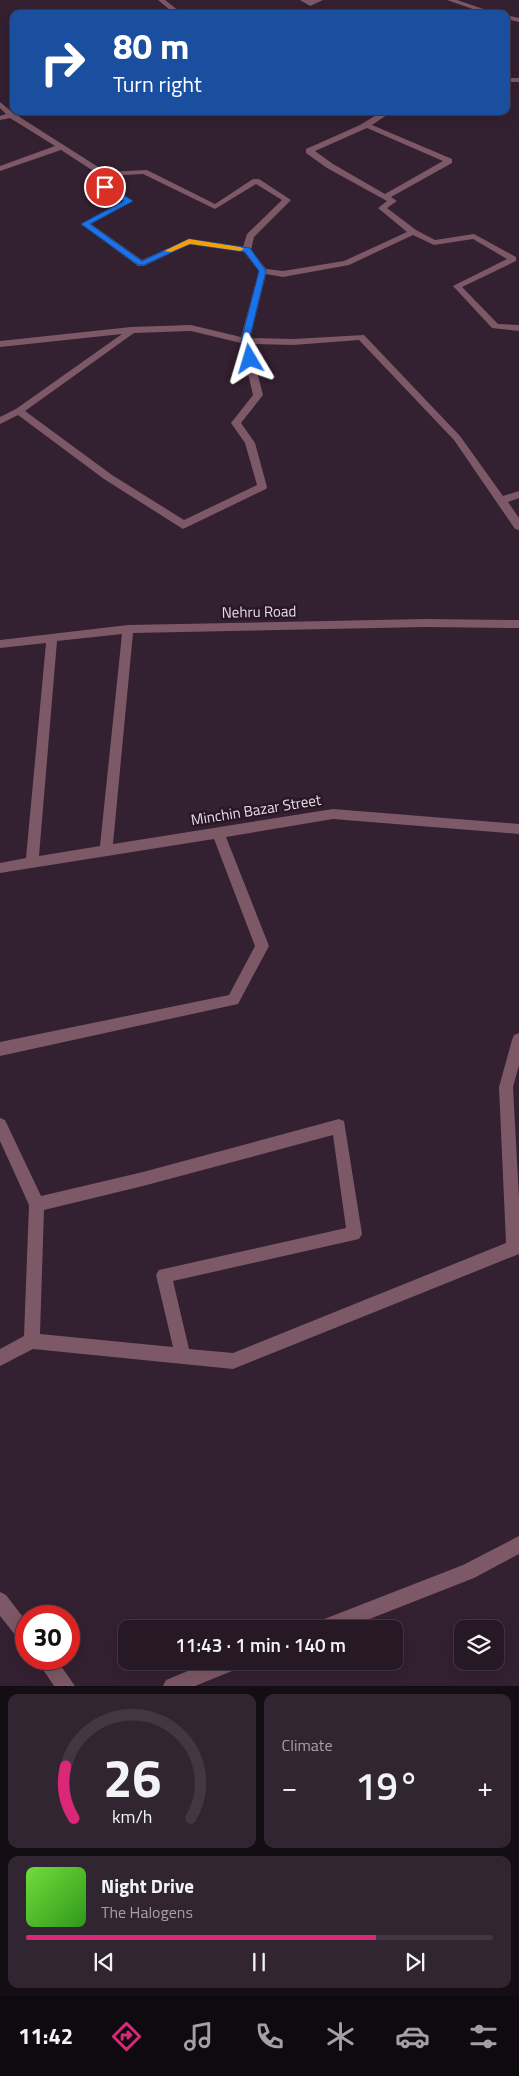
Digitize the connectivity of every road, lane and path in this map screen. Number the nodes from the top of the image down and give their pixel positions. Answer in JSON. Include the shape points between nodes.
{"nodes":[{"id":1,"x":161,"y":0,"type":"edge"},
{"id":2,"x":304,"y":0,"type":"edge"},
{"id":3,"x":320,"y":0,"type":"edge"},
{"id":4,"x":450,"y":0,"type":"edge"},
{"id":5,"x":175,"y":10,"type":"edge"},
{"id":6,"x":482,"y":10,"type":"edge"},
{"id":7,"x":0,"y":104,"type":"edge"},
{"id":8,"x":10,"y":115,"type":"edge"},
{"id":9,"x":18,"y":115,"type":"edge"},
{"id":10,"x":383,"y":115,"type":"edge"},
{"id":11,"x":11,"y":116,"type":"junction"},
{"id":12,"x":0,"y":118,"type":"edge"},
{"id":13,"x":367,"y":125,"type":"junction"},
{"id":14,"x":61,"y":147,"type":"junction"},
{"id":15,"x":0,"y":169,"type":"edge"},
{"id":16,"x":104,"y":174,"type":"junction"},
{"id":17,"x":386,"y":197,"type":"junction"},
{"id":18,"x":413,"y":232,"type":"junction"},
{"id":19,"x":248,"y":250,"type":"junction"},
{"id":20,"x":263,"y":271,"type":"junction"},
{"id":21,"x":519,"y":328,"type":"edge"},
{"id":22,"x":131,"y":330,"type":"junction"},
{"id":23,"x":245,"y":341,"type":"junction"},
{"id":24,"x":0,"y":344,"type":"edge"},
{"id":25,"x":19,"y":412,"type":"junction"},
{"id":26,"x":0,"y":421,"type":"edge"},
{"id":27,"x":519,"y":494,"type":"edge"},
{"id":28,"x":501,"y":501,"type":"junction"},
{"id":29,"x":519,"y":526,"type":"edge"},
{"id":30,"x":519,"y":624,"type":"edge"},
{"id":31,"x":128,"y":629,"type":"junction"},
{"id":32,"x":52,"y":638,"type":"junction"},
{"id":33,"x":0,"y":644,"type":"edge"},
{"id":34,"x":519,"y":830,"type":"edge"},
{"id":35,"x":218,"y":833,"type":"junction"},
{"id":36,"x":106,"y":851,"type":"junction"},
{"id":37,"x":32,"y":862,"type":"junction"},
{"id":38,"x":0,"y":868,"type":"edge"},
{"id":39,"x":519,"y":1040,"type":"edge"},
{"id":40,"x":0,"y":1049,"type":"edge"},
{"id":41,"x":0,"y":1125,"type":"edge"},
{"id":42,"x":37,"y":1204,"type":"junction"},
{"id":43,"x":32,"y":1341,"type":"junction"},
{"id":44,"x":183,"y":1357,"type":"junction"},
{"id":45,"x":0,"y":1358,"type":"edge"},
{"id":46,"x":519,"y":1546,"type":"edge"},
{"id":47,"x":0,"y":1601,"type":"edge"},
{"id":48,"x":343,"y":1620,"type":"edge"},
{"id":49,"x":15,"y":1621,"type":"edge"},
{"id":50,"x":54,"y":1670,"type":"edge"},
{"id":51,"x":213,"y":1670,"type":"edge"},
{"id":52,"x":66,"y":1686,"type":"edge"},
{"id":53,"x":172,"y":1686,"type":"edge"}],
"edges":[{"from":1,"to":5,"type":"street"},
{"from":2,"to":3,"type":"street","via":[[310,4]]},
{"from":4,"to":6,"type":"street"},
{"from":7,"to":8,"type":"street"},
{"from":9,"to":11,"type":"street"},
{"from":10,"to":13,"type":"street"},
{"from":11,"to":12,"type":"street"},
{"from":11,"to":14,"type":"street"},
{"from":13,"to":17,"type":"street","via":[[308,150]]},
{"from":13,"to":17,"type":"street","via":[[449,161]]},
{"from":14,"to":15,"type":"street"},
{"from":14,"to":16,"type":"street"},
{"from":16,"to":19,"type":"street","via":[[144,172],[215,208],[256,181],[287,200],[250,236]]},
{"from":16,"to":19,"type":"street","via":[[93,180],[129,201],[85,224],[141,264],[189,241]]},
{"from":17,"to":18,"type":"street","via":[[393,201],[382,208]]},
{"from":18,"to":20,"type":"street","via":[[346,263],[284,274]]},
{"from":18,"to":21,"type":"street","via":[[434,243],[474,236],[513,259],[457,286],[495,326]]},
{"from":19,"to":20,"type":"street"},
{"from":20,"to":23,"type":"street"},
{"from":22,"to":23,"type":"street","via":[[191,328]]},
{"from":22,"to":24,"type":"street"},
{"from":22,"to":25,"type":"street"},
{"from":23,"to":25,"type":"street","via":[[258,396],[236,423],[250,443],[262,487],[183,524],[108,477]]},
{"from":23,"to":28,"type":"street","via":[[361,338],[457,438]]},
{"from":25,"to":26,"type":"street"},
{"from":27,"to":28,"type":"street"},
{"from":28,"to":29,"type":"street"},
{"from":30,"to":31,"type":"street","name":"Nehru Road"},
{"from":31,"to":32,"type":"street","name":"Nehru Road"},
{"from":31,"to":36,"type":"street"},
{"from":32,"to":33,"type":"street","name":"Nehru Road"},
{"from":32,"to":37,"type":"street"},
{"from":34,"to":35,"type":"street","name":"Minchin Bazar Street","via":[[333,814]]},
{"from":35,"to":36,"type":"street","name":"Minchin Bazar Street"},
{"from":35,"to":40,"type":"street","via":[[262,946],[232,1000]]},
{"from":36,"to":37,"type":"street","name":"Minchin Bazar Street"},
{"from":37,"to":38,"type":"street","name":"Minchin Bazar Street"},
{"from":39,"to":44,"type":"street","via":[[506,1088],[514,1248],[233,1362]]},
{"from":41,"to":42,"type":"street"},
{"from":42,"to":43,"type":"street"},
{"from":42,"to":44,"type":"street","via":[[339,1126],[354,1234],[164,1274]]},
{"from":43,"to":44,"type":"street"},
{"from":43,"to":45,"type":"street"},
{"from":46,"to":48,"type":"street","via":[[468,1572]]},
{"from":47,"to":49,"type":"street"},
{"from":50,"to":52,"type":"street"},
{"from":51,"to":53,"type":"street"}]}
